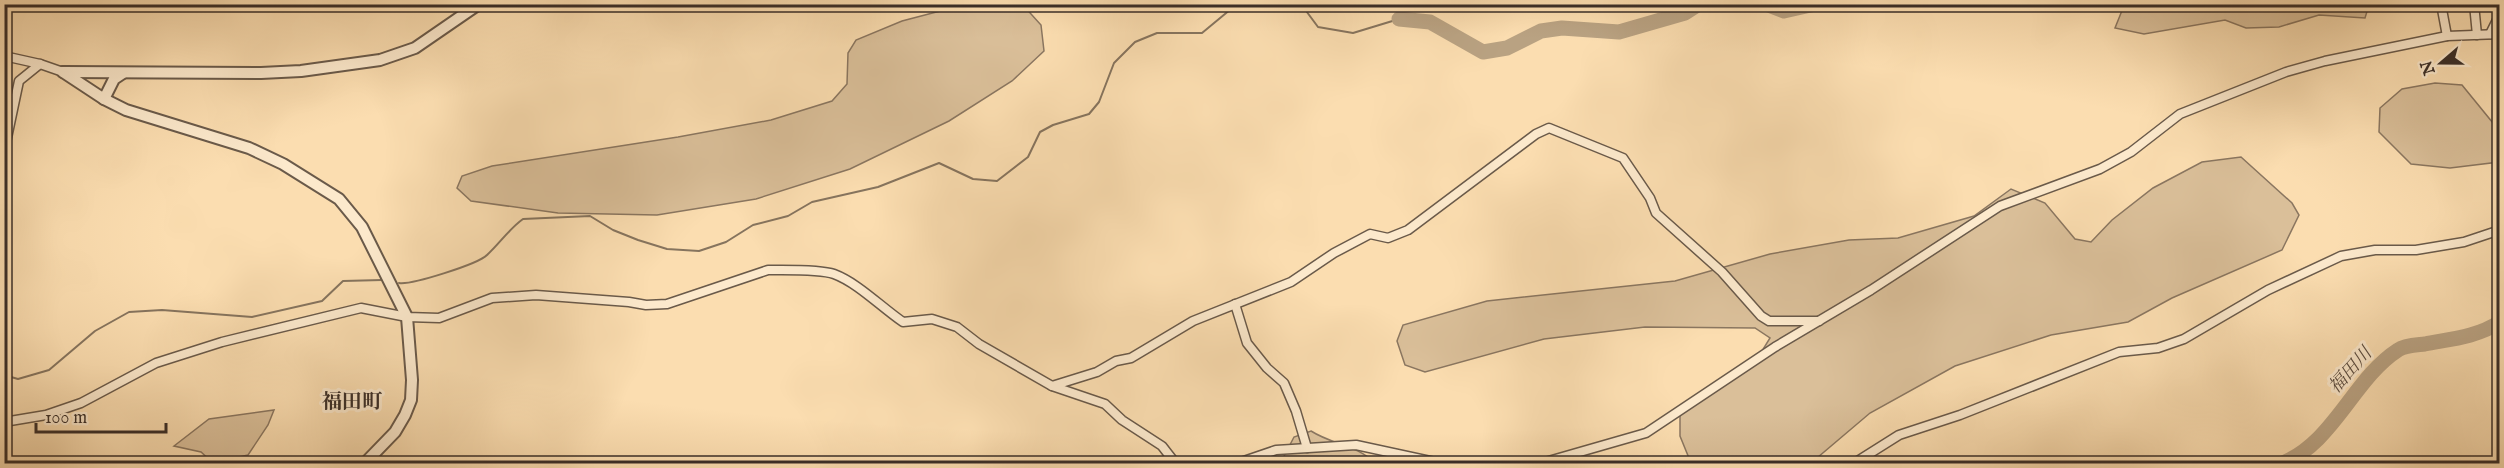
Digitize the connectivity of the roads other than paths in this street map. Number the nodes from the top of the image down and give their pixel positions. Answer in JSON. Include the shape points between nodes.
{"nodes":[{"id":1,"x":479,"y":4,"type":"edge"},
{"id":2,"x":2441,"y":4,"type":"edge"},
{"id":3,"x":2474,"y":4,"type":"edge"},
{"id":4,"x":2499,"y":14,"type":"edge"},
{"id":5,"x":2495,"y":34,"type":"edge"},
{"id":6,"x":2477,"y":35,"type":"junction"},
{"id":7,"x":2447,"y":36,"type":"junction"},
{"id":8,"x":4,"y":56,"type":"edge"},
{"id":9,"x":40,"y":64,"type":"junction"},
{"id":10,"x":63,"y":72,"type":"junction"},
{"id":11,"x":123,"y":73,"type":"junction"},
{"id":12,"x":104,"y":99,"type":"junction"},
{"id":13,"x":5,"y":152,"type":"edge"},
{"id":14,"x":2499,"y":230,"type":"edge"},
{"id":15,"x":1234,"y":304,"type":"junction"},
{"id":16,"x":407,"y":317,"type":"junction"},
{"id":17,"x":1819,"y":321,"type":"junction"},
{"id":18,"x":1052,"y":386,"type":"junction"},
{"id":19,"x":4,"y":422,"type":"edge"},
{"id":20,"x":1307,"y":448,"type":"junction"},
{"id":21,"x":364,"y":464,"type":"edge"},
{"id":22,"x":1176,"y":464,"type":"edge"},
{"id":23,"x":1235,"y":464,"type":"edge"},
{"id":24,"x":1444,"y":464,"type":"edge"},
{"id":25,"x":1538,"y":464,"type":"edge"},
{"id":26,"x":1853,"y":464,"type":"edge"}],
"edges":[{"from":1,"to":11,"type":"street","via":[[415,48],[380,60],[301,71]]},
{"from":2,"to":7,"type":"street"},
{"from":3,"to":6,"type":"street"},
{"from":4,"to":5,"type":"street"},
{"from":5,"to":6,"type":"street"},
{"from":6,"to":7,"type":"street"},
{"from":7,"to":17,"type":"street","via":[[2286,72],[2180,114],[2131,152],[2100,169],[2000,206]]},
{"from":8,"to":9,"type":"street"},
{"from":9,"to":10,"type":"street"},
{"from":9,"to":13,"type":"street","via":[[19,81]]},
{"from":10,"to":11,"type":"street"},
{"from":10,"to":12,"type":"street"},
{"from":11,"to":12,"type":"street","via":[[114,79]]},
{"from":12,"to":16,"type":"street","via":[[126,110],[249,148],[339,199],[362,227]]},
{"from":14,"to":26,"type":"street","via":[[2464,242],[2416,250],[2375,250],[2341,256],[2268,290],[2184,339],[2158,348],[2119,352],[1899,435]]},
{"from":15,"to":17,"type":"street","via":[[1291,282],[1370,234],[1388,237],[1408,230],[1549,128],[1623,158],[1656,213],[1722,272],[1761,316],[1769,321]]},
{"from":15,"to":18,"type":"street","via":[[1193,321],[1131,358]]},
{"from":15,"to":20,"type":"street","via":[[1247,343],[1284,383]]},
{"from":16,"to":18,"type":"street","via":[[439,318],[492,298],[536,295],[667,304],[768,270],[833,274],[903,322],[932,319],[957,327]]},
{"from":16,"to":19,"type":"street","via":[[361,308],[222,342],[156,363],[81,403],[46,415]]},
{"from":16,"to":21,"type":"street","via":[[411,400],[395,432]]},
{"from":17,"to":25,"type":"street","via":[[1646,433]]},
{"from":18,"to":22,"type":"street","via":[[1105,404],[1162,446]]},
{"from":20,"to":23,"type":"street","via":[[1275,450]]},
{"from":20,"to":24,"type":"street","via":[[1356,445]]}]}
